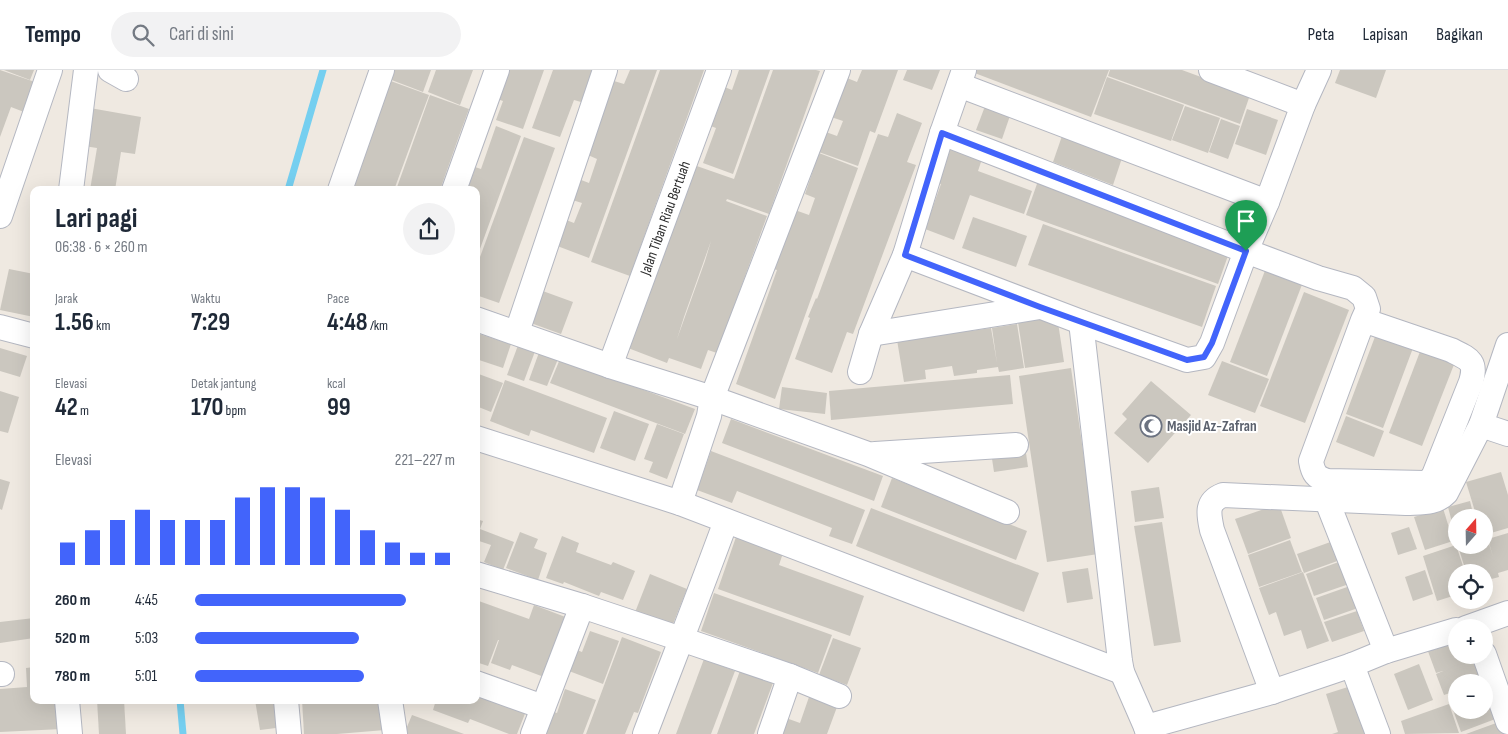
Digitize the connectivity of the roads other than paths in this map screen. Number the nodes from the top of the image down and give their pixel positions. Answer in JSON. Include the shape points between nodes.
{"nodes":[{"id":1,"x":50,"y":70,"type":"edge"},
{"id":2,"x":86,"y":70,"type":"edge"},
{"id":3,"x":382,"y":70,"type":"edge"},
{"id":4,"x":498,"y":70,"type":"edge"},
{"id":5,"x":605,"y":70,"type":"edge"},
{"id":6,"x":719,"y":70,"type":"edge"},
{"id":7,"x":1211,"y":70,"type":"edge"},
{"id":8,"x":1319,"y":70,"type":"edge"},
{"id":9,"x":834,"y":71,"type":"edge"},
{"id":10,"x":961,"y":77,"type":"edge"},
{"id":11,"x":1303,"y":105,"type":"junction"},
{"id":12,"x":942,"y":133,"type":"junction"},
{"id":13,"x":72,"y":186,"type":"edge"},
{"id":14,"x":341,"y":186,"type":"edge"},
{"id":15,"x":455,"y":186,"type":"edge"},
{"id":16,"x":1267,"y":202,"type":"junction"},
{"id":17,"x":0,"y":216,"type":"edge"},
{"id":18,"x":1246,"y":251,"type":"junction"},
{"id":19,"x":905,"y":255,"type":"junction"},
{"id":20,"x":1040,"y":307,"type":"junction"},
{"id":21,"x":480,"y":320,"type":"edge"},
{"id":22,"x":1363,"y":320,"type":"junction"},
{"id":23,"x":1082,"y":322,"type":"junction"},
{"id":24,"x":0,"y":327,"type":"edge"},
{"id":25,"x":517,"y":332,"type":"junction"},
{"id":26,"x":871,"y":334,"type":"junction"},
{"id":27,"x":30,"y":335,"type":"edge"},
{"id":28,"x":1508,"y":345,"type":"edge"},
{"id":29,"x":610,"y":366,"type":"junction"},
{"id":30,"x":860,"y":372,"type":"dead end"},
{"id":31,"x":712,"y":398,"type":"junction"},
{"id":32,"x":1481,"y":425,"type":"junction"},
{"id":33,"x":1508,"y":434,"type":"edge"},
{"id":34,"x":480,"y":439,"type":"edge"},
{"id":35,"x":1016,"y":445,"type":"dead end"},
{"id":36,"x":868,"y":454,"type":"junction"},
{"id":37,"x":1327,"y":500,"type":"junction"},
{"id":38,"x":680,"y":503,"type":"junction"},
{"id":39,"x":1007,"y":512,"type":"dead end"},
{"id":40,"x":726,"y":521,"type":"junction"},
{"id":41,"x":480,"y":575,"type":"edge"},
{"id":42,"x":582,"y":606,"type":"junction"},
{"id":43,"x":1508,"y":613,"type":"edge"},
{"id":44,"x":1492,"y":619,"type":"edge"},
{"id":45,"x":1448,"y":634,"type":"edge"},
{"id":46,"x":681,"y":639,"type":"junction"},
{"id":47,"x":1386,"y":651,"type":"junction"},
{"id":48,"x":1488,"y":664,"type":"edge"},
{"id":49,"x":1352,"y":665,"type":"junction"},
{"id":50,"x":1122,"y":672,"type":"junction"},
{"id":51,"x":790,"y":676,"type":"junction"},
{"id":52,"x":480,"y":684,"type":"edge"},
{"id":53,"x":1272,"y":692,"type":"junction"},
{"id":54,"x":839,"y":696,"type":"dead end"},
{"id":55,"x":67,"y":704,"type":"edge"},
{"id":56,"x":286,"y":704,"type":"edge"},
{"id":57,"x":391,"y":704,"type":"edge"},
{"id":58,"x":543,"y":707,"type":"junction"},
{"id":59,"x":1508,"y":722,"type":"edge"},
{"id":60,"x":1147,"y":730,"type":"edge"},
{"id":61,"x":70,"y":734,"type":"edge"},
{"id":62,"x":289,"y":734,"type":"edge"},
{"id":63,"x":395,"y":734,"type":"edge"},
{"id":64,"x":533,"y":734,"type":"edge"},
{"id":65,"x":645,"y":734,"type":"edge"},
{"id":66,"x":770,"y":734,"type":"edge"},
{"id":67,"x":1378,"y":734,"type":"edge"}],
"edges":[{"from":1,"to":17,"type":"street"},
{"from":2,"to":13,"type":"street"},
{"from":3,"to":14,"type":"street"},
{"from":4,"to":15,"type":"street"},
{"from":5,"to":25,"type":"street"},
{"from":6,"to":29,"type":"street","name":"Jalan Tiban Riau Bertuah"},
{"from":7,"to":11,"type":"street"},
{"from":8,"to":11,"type":"street"},
{"from":9,"to":31,"type":"street"},
{"from":10,"to":12,"type":"street"},
{"from":10,"to":16,"type":"street"},
{"from":11,"to":16,"type":"street"},
{"from":12,"to":18,"type":"street"},
{"from":12,"to":19,"type":"street"},
{"from":16,"to":18,"type":"street"},
{"from":18,"to":22,"type":"street","via":[[1353,288],[1367,303]]},
{"from":18,"to":23,"type":"street","via":[[1204,357],[1187,360]]},
{"from":19,"to":20,"type":"street"},
{"from":19,"to":26,"type":"street"},
{"from":20,"to":23,"type":"street"},
{"from":20,"to":26,"type":"street"},
{"from":21,"to":25,"type":"street"},
{"from":22,"to":22,"type":"street","via":[[1311,461],[1312,468],[1320,479],[1425,483],[1437,470],[1471,382],[1472,362],[1452,350]]},
{"from":23,"to":50,"type":"street"},
{"from":24,"to":27,"type":"street"},
{"from":25,"to":29,"type":"street"},
{"from":26,"to":30,"type":"street"},
{"from":28,"to":32,"type":"street"},
{"from":29,"to":31,"type":"street"},
{"from":31,"to":36,"type":"street"},
{"from":31,"to":38,"type":"street"},
{"from":32,"to":33,"type":"street"},
{"from":32,"to":37,"type":"street","via":[[1446,493],[1437,500],[1406,503]]},
{"from":34,"to":38,"type":"street"},
{"from":35,"to":36,"type":"street"},
{"from":36,"to":39,"type":"street"},
{"from":37,"to":47,"type":"street"},
{"from":37,"to":53,"type":"street","via":[[1223,496],[1217,498],[1210,508],[1212,530]]},
{"from":38,"to":40,"type":"street"},
{"from":40,"to":46,"type":"street"},
{"from":40,"to":50,"type":"street"},
{"from":41,"to":42,"type":"street"},
{"from":42,"to":46,"type":"street"},
{"from":42,"to":58,"type":"street"},
{"from":43,"to":44,"type":"street"},
{"from":45,"to":47,"type":"street"},
{"from":46,"to":51,"type":"street"},
{"from":46,"to":65,"type":"street"},
{"from":47,"to":49,"type":"street"},
{"from":48,"to":59,"type":"street"},
{"from":49,"to":53,"type":"street"},
{"from":49,"to":67,"type":"street"},
{"from":50,"to":60,"type":"street"},
{"from":51,"to":54,"type":"street"},
{"from":51,"to":66,"type":"street"},
{"from":52,"to":58,"type":"street"},
{"from":53,"to":60,"type":"street"},
{"from":55,"to":61,"type":"street"},
{"from":56,"to":62,"type":"street"},
{"from":57,"to":63,"type":"street"},
{"from":58,"to":64,"type":"street"}]}
